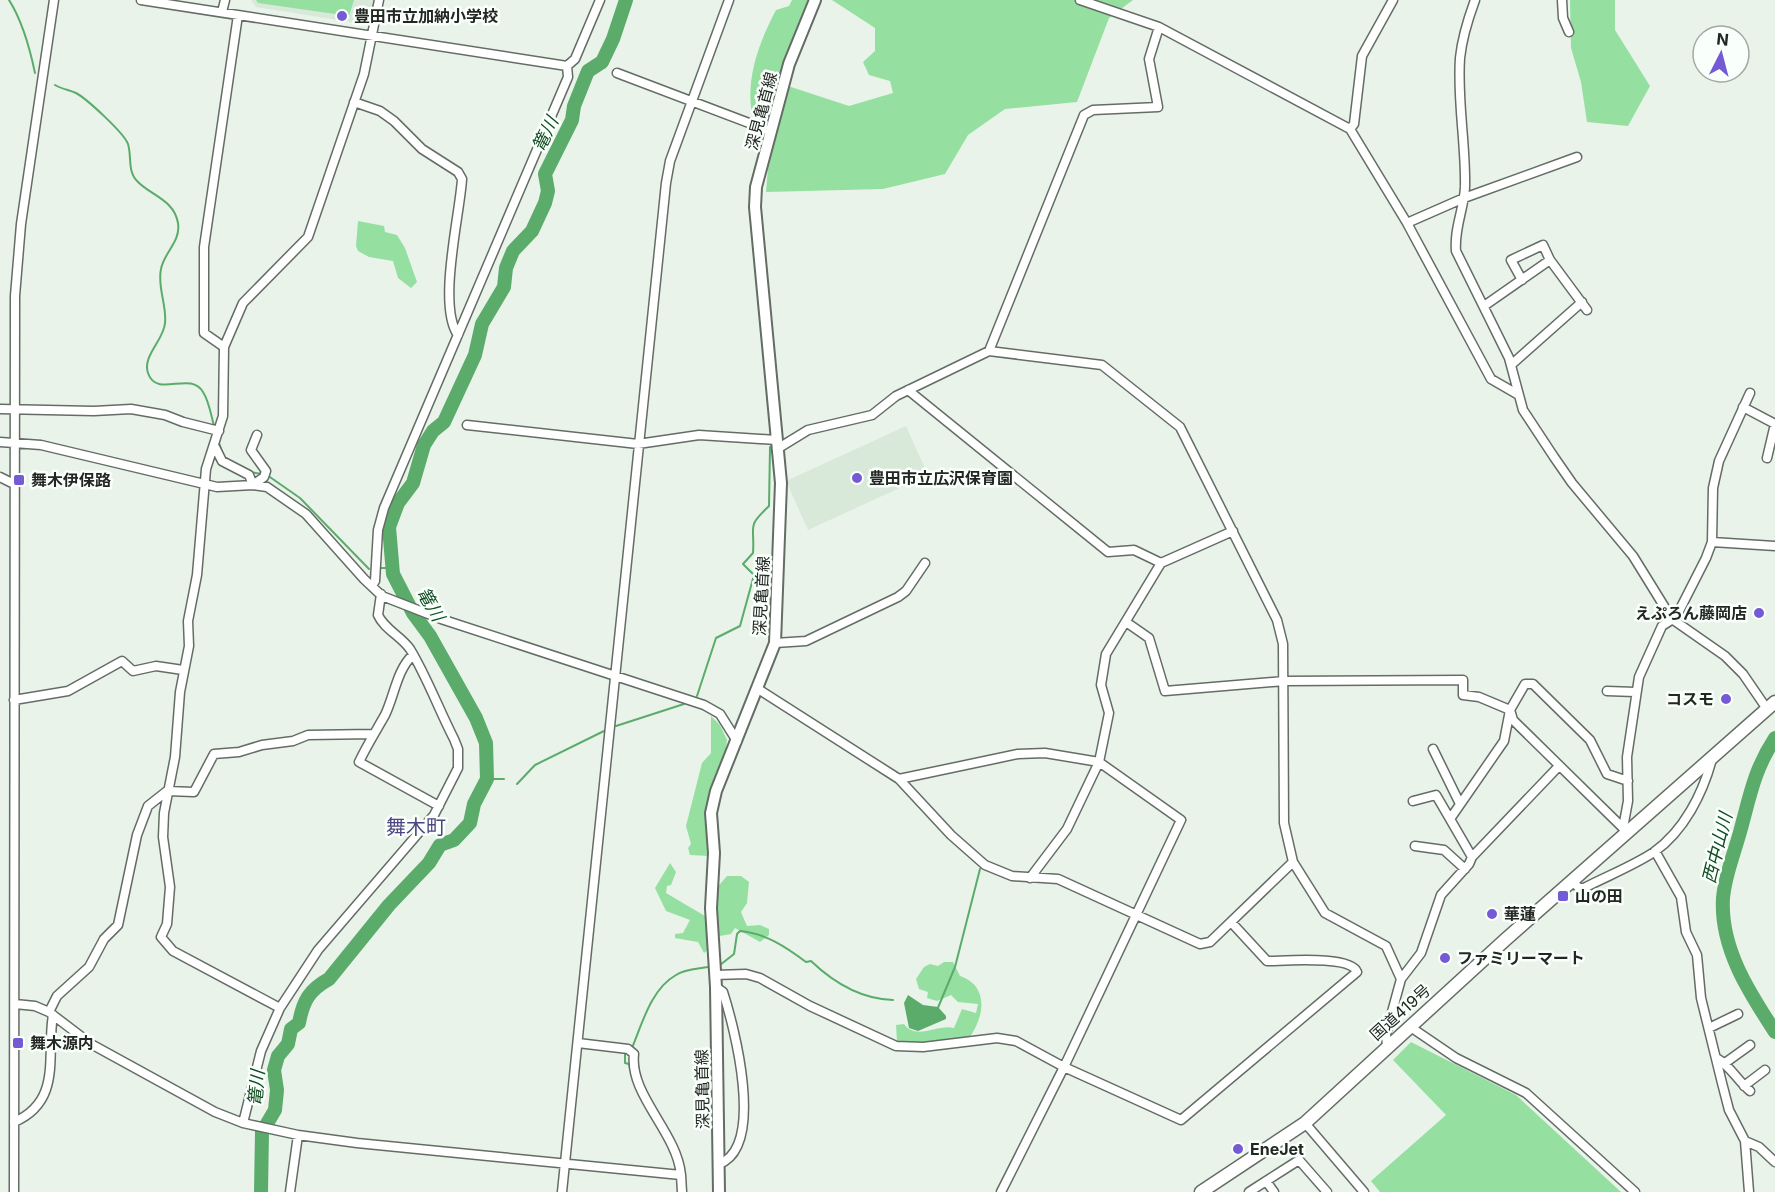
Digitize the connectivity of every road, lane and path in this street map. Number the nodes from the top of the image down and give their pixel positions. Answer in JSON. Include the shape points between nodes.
{"nodes":[{"id":1,"x":54,"y":0,"type":"edge"},
{"id":2,"x":141,"y":0,"type":"edge"},
{"id":3,"x":225,"y":0,"type":"edge"},
{"id":4,"x":379,"y":0,"type":"edge"},
{"id":5,"x":600,"y":0,"type":"edge"},
{"id":6,"x":729,"y":0,"type":"edge"},
{"id":7,"x":815,"y":0,"type":"edge"},
{"id":8,"x":1080,"y":0,"type":"edge"},
{"id":9,"x":1393,"y":0,"type":"edge"},
{"id":10,"x":1475,"y":0,"type":"edge"},
{"id":11,"x":1562,"y":0,"type":"edge"},
{"id":12,"x":222,"y":12,"type":"junction"},
{"id":13,"x":238,"y":15,"type":"junction"},
{"id":14,"x":1158,"y":27,"type":"junction"},
{"id":15,"x":1569,"y":32,"type":"dead end"},
{"id":16,"x":372,"y":36,"type":"junction"},
{"id":17,"x":567,"y":66,"type":"junction"},
{"id":18,"x":617,"y":73,"type":"dead end"},
{"id":19,"x":354,"y":102,"type":"junction"},
{"id":20,"x":691,"y":102,"type":"junction"},
{"id":21,"x":1350,"y":129,"type":"junction"},
{"id":22,"x":770,"y":131,"type":"junction"},
{"id":23,"x":1577,"y":157,"type":"dead end"},
{"id":24,"x":1464,"y":198,"type":"junction"},
{"id":25,"x":1407,"y":223,"type":"junction"},
{"id":26,"x":1550,"y":260,"type":"junction"},
{"id":27,"x":1522,"y":280,"type":"junction"},
{"id":28,"x":1484,"y":306,"type":"junction"},
{"id":29,"x":458,"y":335,"type":"junction"},
{"id":30,"x":224,"y":347,"type":"junction"},
{"id":31,"x":989,"y":351,"type":"junction"},
{"id":32,"x":1510,"y":365,"type":"junction"},
{"id":33,"x":908,"y":390,"type":"junction"},
{"id":34,"x":1750,"y":393,"type":"dead end"},
{"id":35,"x":1517,"y":394,"type":"junction"},
{"id":36,"x":1743,"y":407,"type":"junction"},
{"id":37,"x":0,"y":409,"type":"edge"},
{"id":38,"x":14,"y":410,"type":"junction"},
{"id":39,"x":467,"y":425,"type":"dead end"},
{"id":40,"x":219,"y":431,"type":"junction"},
{"id":41,"x":257,"y":435,"type":"dead end"},
{"id":42,"x":0,"y":442,"type":"edge"},
{"id":43,"x":14,"y":443,"type":"junction"},
{"id":44,"x":638,"y":444,"type":"junction"},
{"id":45,"x":776,"y":445,"type":"junction"},
{"id":46,"x":215,"y":447,"type":"junction"},
{"id":47,"x":1767,"y":458,"type":"dead end"},
{"id":48,"x":0,"y":477,"type":"edge"},
{"id":49,"x":14,"y":484,"type":"junction"},
{"id":50,"x":204,"y":484,"type":"junction"},
{"id":51,"x":253,"y":485,"type":"junction"},
{"id":52,"x":1233,"y":531,"type":"junction"},
{"id":53,"x":1712,"y":542,"type":"junction"},
{"id":54,"x":1775,"y":546,"type":"edge"},
{"id":55,"x":1161,"y":563,"type":"junction"},
{"id":56,"x":924,"y":564,"type":"dead end"},
{"id":57,"x":372,"y":586,"type":"junction"},
{"id":58,"x":381,"y":595,"type":"junction"},
{"id":59,"x":1672,"y":619,"type":"junction"},
{"id":60,"x":1126,"y":622,"type":"junction"},
{"id":61,"x":775,"y":643,"type":"junction"},
{"id":62,"x":413,"y":655,"type":"junction"},
{"id":63,"x":183,"y":670,"type":"junction"},
{"id":64,"x":615,"y":676,"type":"junction"},
{"id":65,"x":1284,"y":681,"type":"junction"},
{"id":66,"x":758,"y":689,"type":"junction"},
{"id":67,"x":1607,"y":691,"type":"dead end"},
{"id":68,"x":1635,"y":692,"type":"junction"},
{"id":69,"x":14,"y":700,"type":"junction"},
{"id":70,"x":1771,"y":706,"type":"edge"},
{"id":71,"x":1510,"y":710,"type":"junction"},
{"id":72,"x":372,"y":734,"type":"junction"},
{"id":73,"x":737,"y":741,"type":"junction"},
{"id":74,"x":1433,"y":749,"type":"dead end"},
{"id":75,"x":1712,"y":759,"type":"junction"},
{"id":76,"x":1099,"y":762,"type":"junction"},
{"id":77,"x":1559,"y":766,"type":"junction"},
{"id":78,"x":899,"y":779,"type":"junction"},
{"id":79,"x":1628,"y":781,"type":"junction"},
{"id":80,"x":167,"y":791,"type":"junction"},
{"id":81,"x":1413,"y":801,"type":"dead end"},
{"id":82,"x":1460,"y":804,"type":"junction"},
{"id":83,"x":439,"y":806,"type":"junction"},
{"id":84,"x":1450,"y":819,"type":"junction"},
{"id":85,"x":1625,"y":831,"type":"junction"},
{"id":86,"x":1415,"y":846,"type":"dead end"},
{"id":87,"x":1654,"y":851,"type":"junction"},
{"id":88,"x":1472,"y":857,"type":"junction"},
{"id":89,"x":1293,"y":862,"type":"junction"},
{"id":90,"x":1465,"y":869,"type":"junction"},
{"id":91,"x":1030,"y":878,"type":"junction"},
{"id":92,"x":1573,"y":882,"type":"junction"},
{"id":93,"x":1137,"y":913,"type":"junction"},
{"id":94,"x":1230,"y":922,"type":"junction"},
{"id":95,"x":715,"y":975,"type":"junction"},
{"id":96,"x":1401,"y":979,"type":"junction"},
{"id":97,"x":716,"y":987,"type":"junction"},
{"id":98,"x":15,"y":1004,"type":"junction"},
{"id":99,"x":280,"y":1008,"type":"junction"},
{"id":100,"x":51,"y":1014,"type":"junction"},
{"id":101,"x":1738,"y":1014,"type":"dead end"},
{"id":102,"x":1409,"y":1026,"type":"junction"},
{"id":103,"x":1708,"y":1028,"type":"junction"},
{"id":104,"x":578,"y":1043,"type":"junction"},
{"id":105,"x":1750,"y":1045,"type":"dead end"},
{"id":106,"x":1387,"y":1046,"type":"junction"},
{"id":107,"x":1721,"y":1061,"type":"junction"},
{"id":108,"x":1065,"y":1067,"type":"junction"},
{"id":109,"x":1765,"y":1070,"type":"dead end"},
{"id":110,"x":14,"y":1122,"type":"junction"},
{"id":111,"x":1305,"y":1122,"type":"junction"},
{"id":112,"x":243,"y":1124,"type":"junction"},
{"id":113,"x":296,"y":1135,"type":"junction"},
{"id":114,"x":1745,"y":1141,"type":"junction"},
{"id":115,"x":1775,"y":1162,"type":"edge"},
{"id":116,"x":565,"y":1164,"type":"junction"},
{"id":117,"x":719,"y":1164,"type":"junction"},
{"id":118,"x":680,"y":1175,"type":"junction"},
{"id":119,"x":1266,"y":1181,"type":"junction"},
{"id":120,"x":14,"y":1192,"type":"edge"},
{"id":121,"x":290,"y":1192,"type":"edge"},
{"id":122,"x":562,"y":1192,"type":"edge"},
{"id":123,"x":682,"y":1192,"type":"edge"},
{"id":124,"x":719,"y":1192,"type":"edge"},
{"id":125,"x":1001,"y":1192,"type":"edge"},
{"id":126,"x":1201,"y":1192,"type":"edge"},
{"id":127,"x":1249,"y":1192,"type":"edge"},
{"id":128,"x":1274,"y":1192,"type":"edge"},
{"id":129,"x":1327,"y":1192,"type":"edge"},
{"id":130,"x":1364,"y":1192,"type":"edge"},
{"id":131,"x":1635,"y":1192,"type":"edge"},
{"id":132,"x":1749,"y":1192,"type":"edge"}],
"edges":[{"from":1,"to":38,"type":"street","via":[[21,224],[15,296]]},
{"from":2,"to":12,"type":"street"},
{"from":3,"to":12,"type":"street"},
{"from":4,"to":16,"type":"street"},
{"from":5,"to":17,"type":"street","via":[[575,58]]},
{"from":6,"to":20,"type":"street"},
{"from":7,"to":22,"type":"main road","name":"深見亀首線","via":[[789,64]]},
{"from":8,"to":14,"type":"street"},
{"from":9,"to":21,"type":"street","via":[[1362,56],[1354,124]]},
{"from":10,"to":24,"type":"street","via":[[1460,60]]},
{"from":11,"to":15,"type":"street"},
{"from":12,"to":13,"type":"street"},
{"from":13,"to":16,"type":"street"},
{"from":13,"to":30,"type":"street","via":[[204,247],[204,333]]},
{"from":14,"to":21,"type":"street"},
{"from":14,"to":31,"type":"street","via":[[1149,59],[1158,107],[1093,110],[1084,115]]},
{"from":16,"to":17,"type":"street"},
{"from":16,"to":19,"type":"street"},
{"from":17,"to":29,"type":"street","via":[[568,77]]},
{"from":18,"to":20,"type":"street"},
{"from":19,"to":29,"type":"street","via":[[380,111],[462,178],[450,272],[453,324]]},
{"from":19,"to":30,"type":"street","via":[[308,237],[243,303]]},
{"from":20,"to":22,"type":"street"},
{"from":20,"to":44,"type":"street","via":[[670,161]]},
{"from":21,"to":25,"type":"street"},
{"from":22,"to":45,"type":"main road","name":"深見亀首線","via":[[756,187],[756,207]]},
{"from":23,"to":24,"type":"street"},
{"from":24,"to":25,"type":"street"},
{"from":24,"to":28,"type":"street","via":[[1456,250]]},
{"from":25,"to":35,"type":"street","via":[[1491,379]]},
{"from":26,"to":27,"type":"street"},
{"from":26,"to":27,"type":"street","via":[[1543,245],[1511,260]]},
{"from":26,"to":32,"type":"street","via":[[1585,306]]},
{"from":27,"to":28,"type":"street"},
{"from":28,"to":32,"type":"street"},
{"from":29,"to":57,"type":"street","via":[[384,508]]},
{"from":30,"to":40,"type":"street","via":[[223,416]]},
{"from":31,"to":33,"type":"street"},
{"from":31,"to":52,"type":"street","via":[[1102,365],[1112,372],[1180,427]]},
{"from":32,"to":35,"type":"street"},
{"from":33,"to":45,"type":"street","via":[[872,415],[808,430]]},
{"from":33,"to":55,"type":"street","via":[[1108,552],[1134,550]]},
{"from":34,"to":36,"type":"street"},
{"from":35,"to":59,"type":"street","via":[[1554,457],[1633,556]]},
{"from":36,"to":47,"type":"street","via":[[1773,420]]},
{"from":36,"to":53,"type":"street","via":[[1717,470]]},
{"from":37,"to":38,"type":"street"},
{"from":38,"to":40,"type":"street","via":[[131,409]]},
{"from":38,"to":43,"type":"street"},
{"from":39,"to":44,"type":"street"},
{"from":40,"to":46,"type":"street"},
{"from":41,"to":51,"type":"street","via":[[251,450],[264,468],[264,477]]},
{"from":42,"to":43,"type":"street"},
{"from":43,"to":49,"type":"street"},
{"from":43,"to":50,"type":"street","via":[[41,445]]},
{"from":44,"to":45,"type":"street","via":[[699,435]]},
{"from":44,"to":64,"type":"street"},
{"from":45,"to":61,"type":"main road","name":"深見亀首線","via":[[781,483]]},
{"from":46,"to":50,"type":"street"},
{"from":46,"to":51,"type":"street","via":[[222,461],[249,475]]},
{"from":48,"to":49,"type":"street"},
{"from":49,"to":69,"type":"street"},
{"from":50,"to":51,"type":"street"},
{"from":50,"to":63,"type":"street","via":[[197,575],[188,621],[189,646]]},
{"from":51,"to":57,"type":"street","via":[[267,487],[293,502]]},
{"from":52,"to":55,"type":"street"},
{"from":52,"to":65,"type":"street","via":[[1277,620],[1283,644]]},
{"from":53,"to":54,"type":"street"},
{"from":53,"to":59,"type":"street","via":[[1698,578]]},
{"from":55,"to":60,"type":"street"},
{"from":56,"to":61,"type":"street","via":[[898,597],[806,641]]},
{"from":57,"to":58,"type":"street"},
{"from":58,"to":62,"type":"street","via":[[377,610],[380,620],[401,637]]},
{"from":58,"to":64,"type":"street","via":[[441,619]]},
{"from":59,"to":68,"type":"street","via":[[1662,626]]},
{"from":59,"to":70,"type":"street","via":[[1725,656]]},
{"from":60,"to":65,"type":"street","via":[[1149,638],[1165,691]]},
{"from":60,"to":76,"type":"street","via":[[1106,654],[1101,685],[1109,713]]},
{"from":61,"to":66,"type":"main road","name":"深見亀首線"},
{"from":62,"to":72,"type":"street","via":[[385,716]]},
{"from":62,"to":83,"type":"street","via":[[458,749],[455,777]]},
{"from":63,"to":69,"type":"street","via":[[156,666],[133,671],[122,661],[68,691]]},
{"from":63,"to":80,"type":"street","via":[[175,757]]},
{"from":64,"to":73,"type":"street","via":[[714,710]]},
{"from":64,"to":104,"type":"street"},
{"from":65,"to":71,"type":"street","via":[[1464,680],[1463,695]]},
{"from":65,"to":89,"type":"street","via":[[1284,823]]},
{"from":66,"to":73,"type":"main road","name":"深見亀首線"},
{"from":66,"to":78,"type":"street"},
{"from":67,"to":68,"type":"street"},
{"from":68,"to":79,"type":"street"},
{"from":69,"to":98,"type":"street"},
{"from":70,"to":75,"type":"highway","name":"国道419号"},
{"from":71,"to":77,"type":"street","via":[[1512,720]]},
{"from":71,"to":79,"type":"street","via":[[1525,684],[1533,684],[1590,740],[1607,774]]},
{"from":71,"to":82,"type":"street","via":[[1504,741]]},
{"from":72,"to":80,"type":"street","via":[[308,735],[214,754],[194,792]]},
{"from":72,"to":83,"type":"street","via":[[359,762]]},
{"from":73,"to":95,"type":"main road","name":"深見亀首線","via":[[711,813]]},
{"from":74,"to":82,"type":"street"},
{"from":75,"to":85,"type":"highway","name":"国道419号"},
{"from":75,"to":87,"type":"street","via":[[1698,800]]},
{"from":76,"to":78,"type":"street","via":[[1045,753],[1018,754]]},
{"from":76,"to":91,"type":"street","via":[[1066,829]]},
{"from":76,"to":93,"type":"street","via":[[1181,820]]},
{"from":77,"to":85,"type":"street"},
{"from":77,"to":88,"type":"street"},
{"from":78,"to":91,"type":"street","via":[[985,865],[1012,876]]},
{"from":79,"to":85,"type":"street"},
{"from":80,"to":99,"type":"street","via":[[163,837],[170,887],[167,924],[161,937],[173,951]]},
{"from":80,"to":100,"type":"street","via":[[148,806],[137,835],[118,925],[104,939],[89,968],[57,996]]},
{"from":81,"to":84,"type":"street","via":[[1436,795]]},
{"from":82,"to":84,"type":"street"},
{"from":83,"to":99,"type":"street","via":[[372,891],[318,950]]},
{"from":84,"to":88,"type":"street"},
{"from":85,"to":92,"type":"highway","name":"国道419号"},
{"from":86,"to":90,"type":"street","via":[[1444,850]]},
{"from":87,"to":92,"type":"street","via":[[1584,888]]},
{"from":87,"to":103,"type":"street","via":[[1681,897],[1686,932],[1697,955]]},
{"from":88,"to":90,"type":"street"},
{"from":89,"to":94,"type":"street"},
{"from":89,"to":96,"type":"street","via":[[1325,913],[1386,946]]},
{"from":90,"to":96,"type":"street","via":[[1441,896],[1421,953]]},
{"from":91,"to":93,"type":"street","via":[[1058,879]]},
{"from":92,"to":102,"type":"highway","name":"国道419号"},
{"from":93,"to":94,"type":"street","via":[[1200,944],[1210,942]]},
{"from":93,"to":108,"type":"street"},
{"from":94,"to":108,"type":"street","via":[[1267,961],[1336,961],[1353,966],[1357,972],[1181,1120]]},
{"from":95,"to":97,"type":"main road","name":"深見亀首線"},
{"from":95,"to":108,"type":"street","via":[[746,974],[760,978],[896,1046],[1006,1038]]},
{"from":96,"to":106,"type":"street","via":[[1386,1034]]},
{"from":97,"to":117,"type":"main road","name":"深見亀首線"},
{"from":97,"to":117,"type":"street","via":[[723,992],[739,1045],[742,1109],[740,1142]]},
{"from":98,"to":100,"type":"street","via":[[35,1006]]},
{"from":98,"to":110,"type":"street"},
{"from":99,"to":112,"type":"street","via":[[261,1051]]},
{"from":100,"to":110,"type":"street","via":[[52,1063],[46,1089],[33,1109]]},
{"from":100,"to":112,"type":"street","via":[[91,1044]]},
{"from":101,"to":103,"type":"street"},
{"from":102,"to":106,"type":"highway","name":"国道419号"},
{"from":102,"to":131,"type":"street","via":[[1456,1058],[1526,1093]]},
{"from":103,"to":107,"type":"street"},
{"from":104,"to":116,"type":"street"},
{"from":104,"to":118,"type":"street","via":[[630,1050],[637,1079],[680,1161]]},
{"from":105,"to":107,"type":"street"},
{"from":106,"to":111,"type":"highway","name":"国道419号"},
{"from":107,"to":109,"type":"street","via":[[1747,1089]]},
{"from":107,"to":114,"type":"street","via":[[1729,1110]]},
{"from":108,"to":125,"type":"street"},
{"from":110,"to":120,"type":"street"},
{"from":111,"to":126,"type":"highway","name":"国道419号"},
{"from":111,"to":130,"type":"street"},
{"from":112,"to":113,"type":"street"},
{"from":113,"to":116,"type":"street"},
{"from":113,"to":121,"type":"street"},
{"from":114,"to":115,"type":"street","via":[[1759,1147]]},
{"from":114,"to":132,"type":"street"},
{"from":116,"to":118,"type":"street"},
{"from":116,"to":122,"type":"street"},
{"from":117,"to":124,"type":"main road","name":"深見亀首線"},
{"from":118,"to":123,"type":"street"},
{"from":119,"to":127,"type":"street"},
{"from":119,"to":128,"type":"street"},
{"from":119,"to":129,"type":"street","via":[[1299,1160]]}]}
